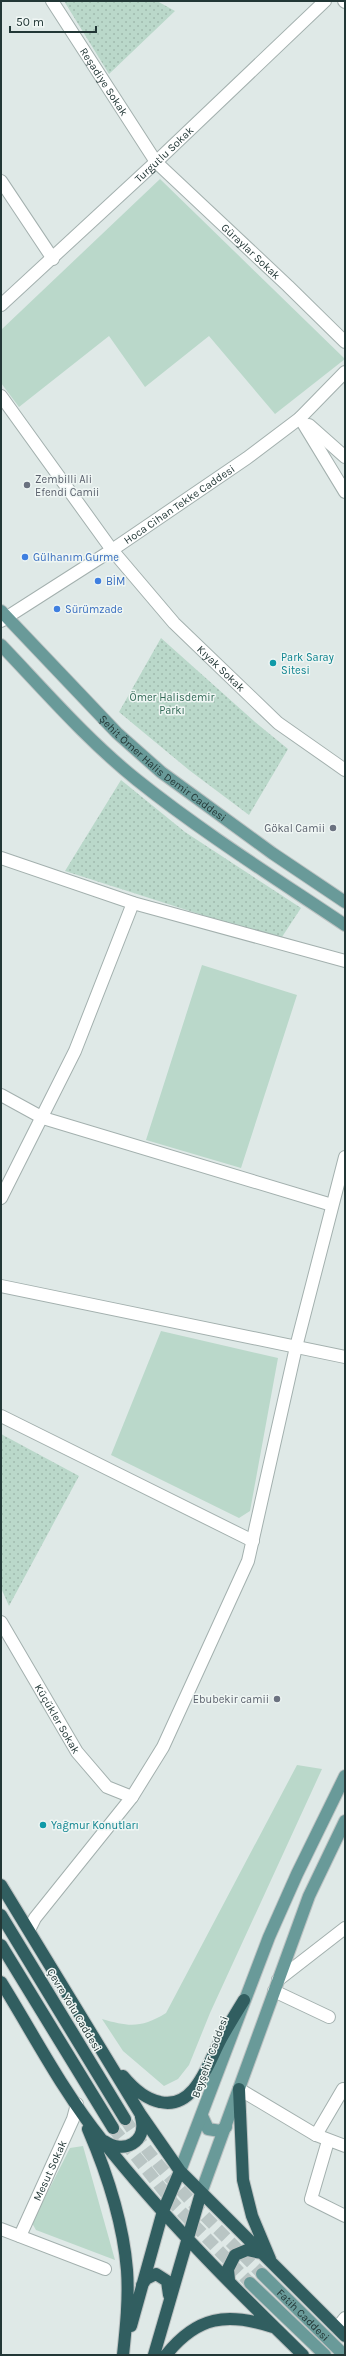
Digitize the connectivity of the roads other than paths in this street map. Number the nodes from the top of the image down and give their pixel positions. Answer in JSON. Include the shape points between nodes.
{"nodes":[{"id":1,"x":52,"y":1,"type":"edge"},
{"id":2,"x":326,"y":1,"type":"edge"},
{"id":3,"x":156,"y":162,"type":"junction"},
{"id":4,"x":1,"y":181,"type":"edge"},
{"id":5,"x":53,"y":259,"type":"junction"},
{"id":6,"x":1,"y":305,"type":"edge"},
{"id":7,"x":345,"y":342,"type":"edge"},
{"id":8,"x":345,"y":372,"type":"edge"},
{"id":9,"x":1,"y":396,"type":"edge"},
{"id":10,"x":300,"y":418,"type":"junction"},
{"id":11,"x":345,"y":457,"type":"edge"},
{"id":12,"x":345,"y":492,"type":"edge"},
{"id":13,"x":112,"y":550,"type":"junction"},
{"id":14,"x":3,"y":617,"type":"edge"},
{"id":15,"x":1,"y":645,"type":"edge"},
{"id":16,"x":345,"y":770,"type":"edge"},
{"id":17,"x":1,"y":858,"type":"edge"},
{"id":18,"x":345,"y":902,"type":"edge"},
{"id":19,"x":133,"y":903,"type":"junction"},
{"id":20,"x":345,"y":925,"type":"edge"},
{"id":21,"x":345,"y":960,"type":"edge"},
{"id":22,"x":1,"y":1095,"type":"edge"},
{"id":23,"x":43,"y":1118,"type":"junction"},
{"id":24,"x":345,"y":1157,"type":"edge"},
{"id":25,"x":1,"y":1198,"type":"edge"},
{"id":26,"x":332,"y":1205,"type":"junction"},
{"id":27,"x":1,"y":1286,"type":"edge"},
{"id":28,"x":296,"y":1347,"type":"junction"},
{"id":29,"x":345,"y":1357,"type":"edge"},
{"id":30,"x":1,"y":1416,"type":"edge"},
{"id":31,"x":252,"y":1541,"type":"junction"},
{"id":32,"x":1,"y":1622,"type":"edge"},
{"id":33,"x":345,"y":1776,"type":"edge"},
{"id":34,"x":132,"y":1797,"type":"junction"},
{"id":35,"x":345,"y":1821,"type":"edge"},
{"id":36,"x":1,"y":1884,"type":"edge"},
{"id":37,"x":1,"y":1915,"type":"edge"},
{"id":38,"x":345,"y":1928,"type":"edge"},
{"id":39,"x":29,"y":1930,"type":"junction"},
{"id":40,"x":1,"y":1945,"type":"edge"},
{"id":41,"x":1,"y":1982,"type":"edge"},
{"id":42,"x":276,"y":1985,"type":"junction"},
{"id":43,"x":244,"y":2000,"type":"junction"},
{"id":44,"x":329,"y":2017,"type":"dead end"},
{"id":45,"x":98,"y":2043,"type":"junction"},
{"id":46,"x":239,"y":2089,"type":"junction"},
{"id":47,"x":343,"y":2089,"type":"dead end"},
{"id":48,"x":77,"y":2104,"type":"junction"},
{"id":49,"x":140,"y":2115,"type":"junction"},
{"id":50,"x":202,"y":2116,"type":"junction"},
{"id":51,"x":125,"y":2119,"type":"tunnel mouth"},
{"id":52,"x":226,"y":2127,"type":"junction"},
{"id":53,"x":113,"y":2128,"type":"tunnel mouth"},
{"id":54,"x":316,"y":2135,"type":"junction"},
{"id":55,"x":101,"y":2140,"type":"junction"},
{"id":56,"x":328,"y":2141,"type":"junction"},
{"id":57,"x":345,"y":2146,"type":"edge"},
{"id":58,"x":180,"y":2171,"type":"junction"},
{"id":59,"x":202,"y":2193,"type":"junction"},
{"id":60,"x":163,"y":2211,"type":"junction"},
{"id":61,"x":345,"y":2216,"type":"edge"},
{"id":62,"x":1,"y":2229,"type":"edge"},
{"id":63,"x":20,"y":2236,"type":"junction"},
{"id":64,"x":188,"y":2238,"type":"junction"},
{"id":65,"x":261,"y":2254,"type":"junction"},
{"id":66,"x":273,"y":2266,"type":"junction"},
{"id":67,"x":105,"y":2269,"type":"dead end"},
{"id":68,"x":262,"y":2274,"type":"tunnel mouth"},
{"id":69,"x":229,"y":2280,"type":"junction"},
{"id":70,"x":250,"y":2283,"type":"tunnel mouth"},
{"id":71,"x":141,"y":2287,"type":"junction"},
{"id":72,"x":169,"y":2300,"type":"junction"},
{"id":73,"x":345,"y":2318,"type":"edge"},
{"id":74,"x":274,"y":2327,"type":"junction"},
{"id":75,"x":341,"y":2332,"type":"edge"},
{"id":76,"x":123,"y":2355,"type":"edge"},
{"id":77,"x":154,"y":2355,"type":"edge"},
{"id":78,"x":166,"y":2355,"type":"edge"},
{"id":79,"x":303,"y":2355,"type":"edge"},
{"id":80,"x":326,"y":2355,"type":"edge"},
{"id":81,"x":344,"y":2355,"type":"edge"}],
"edges":[{"from":1,"to":3,"type":"street","name":"Reşadiye Sokak"},
{"from":2,"to":3,"type":"street","name":"Turgutlu Sokak"},
{"from":3,"to":5,"type":"street","name":"Turgutlu Sokak"},
{"from":3,"to":7,"type":"street","name":"Güraylar Sokak"},
{"from":4,"to":5,"type":"street"},
{"from":5,"to":6,"type":"street","name":"Turgutlu Sokak"},
{"from":8,"to":10,"type":"street","name":"Hoca Cihan Tekke Caddesi"},
{"from":9,"to":13,"type":"street","name":"Kıyak Sokak"},
{"from":10,"to":11,"type":"street"},
{"from":10,"to":12,"type":"street"},
{"from":10,"to":13,"type":"street","name":"Hoca Cihan Tekke Caddesi","via":[[247,458]]},
{"from":13,"to":14,"type":"street","name":"Hoca Cihan Tekke Caddesi"},
{"from":13,"to":16,"type":"street","name":"Kıyak Sokak","via":[[174,623],[227,676],[278,723]]},
{"from":14,"to":18,"type":"main road","name":"Şehit Ömer Halis Demir Caddesi","via":[[117,733],[161,772],[272,853]]},
{"from":15,"to":20,"type":"main road","name":"Şehit Ömer Halis Demir Caddesi","via":[[99,746],[136,779],[196,824]]},
{"from":17,"to":19,"type":"street"},
{"from":19,"to":21,"type":"street"},
{"from":19,"to":23,"type":"street","via":[[75,1051]]},
{"from":22,"to":23,"type":"street"},
{"from":23,"to":25,"type":"street"},
{"from":23,"to":26,"type":"street"},
{"from":24,"to":26,"type":"street"},
{"from":26,"to":28,"type":"street"},
{"from":27,"to":28,"type":"street"},
{"from":28,"to":29,"type":"street"},
{"from":28,"to":31,"type":"street"},
{"from":30,"to":31,"type":"street"},
{"from":31,"to":34,"type":"street","via":[[248,1561],[162,1747]]},
{"from":32,"to":34,"type":"street","name":"Küçükler Sokak","via":[[77,1752],[107,1786]]},
{"from":33,"to":43,"type":"main road","name":"Beyşehir Caddesi","via":[[297,1874]]},
{"from":34,"to":39,"type":"street","via":[[35,1918]]},
{"from":35,"to":42,"type":"main road","via":[[309,1896]]},
{"from":36,"to":39,"type":"highway"},
{"from":37,"to":51,"type":"highway","name":"Çevre Yolu Caddesi"},
{"from":38,"to":42,"type":"street"},
{"from":39,"to":45,"type":"highway"},
{"from":40,"to":53,"type":"highway"},
{"from":41,"to":48,"type":"highway"},
{"from":42,"to":44,"type":"street"},
{"from":42,"to":46,"type":"main road"},
{"from":43,"to":45,"type":"highway","via":[[201,2079],[191,2092],[174,2103],[155,2101],[142,2094],[126,2080]]},
{"from":43,"to":50,"type":"main road","name":"Beyşehir Caddesi"},
{"from":45,"to":49,"type":"highway"},
{"from":46,"to":52,"type":"main road"},
{"from":46,"to":54,"type":"street"},
{"from":46,"to":66,"type":"highway","via":[[243,2180],[252,2216]]},
{"from":47,"to":54,"type":"street"},
{"from":48,"to":55,"type":"highway"},
{"from":48,"to":63,"type":"street","name":"Mesut Sokak","via":[[73,2119]]},
{"from":48,"to":76,"type":"highway","via":[[97,2151],[121,2230],[127,2270]]},
{"from":49,"to":55,"type":"highway","via":[[142,2130],[137,2140],[129,2146],[116,2148]]},
{"from":49,"to":58,"type":"highway"},
{"from":50,"to":52,"type":"main road","via":[[208,2129],[220,2131]]},
{"from":50,"to":58,"type":"main road","name":"Beyşehir Caddesi"},
{"from":52,"to":59,"type":"main road"},
{"from":54,"to":56,"type":"street"},
{"from":55,"to":60,"type":"highway"},
{"from":56,"to":57,"type":"street"},
{"from":56,"to":61,"type":"street","via":[[311,2199]]},
{"from":58,"to":59,"type":"highway"},
{"from":58,"to":60,"type":"highway","name":"Beyşehir Caddesi"},
{"from":59,"to":64,"type":"highway"},
{"from":59,"to":65,"type":"highway"},
{"from":60,"to":64,"type":"highway"},
{"from":60,"to":71,"type":"highway","name":"Beyşehir Caddesi"},
{"from":62,"to":63,"type":"street"},
{"from":63,"to":67,"type":"street"},
{"from":64,"to":69,"type":"highway"},
{"from":64,"to":72,"type":"highway"},
{"from":65,"to":66,"type":"highway"},
{"from":65,"to":69,"type":"highway","via":[[247,2250],[235,2255],[228,2269]]},
{"from":66,"to":75,"type":"highway"},
{"from":68,"to":81,"type":"main road","name":"Fatih Caddesi"},
{"from":69,"to":74,"type":"highway"},
{"from":70,"to":80,"type":"main road","name":"Fatih Caddesi"},
{"from":71,"to":72,"type":"highway","via":[[150,2275],[163,2277],[170,2290]]},
{"from":71,"to":76,"type":"highway","name":"Beyşehir Caddesi"},
{"from":72,"to":77,"type":"highway"},
{"from":73,"to":75,"type":"street"},
{"from":74,"to":78,"type":"highway","via":[[239,2318],[218,2319],[194,2328]]},
{"from":74,"to":79,"type":"highway"}]}
